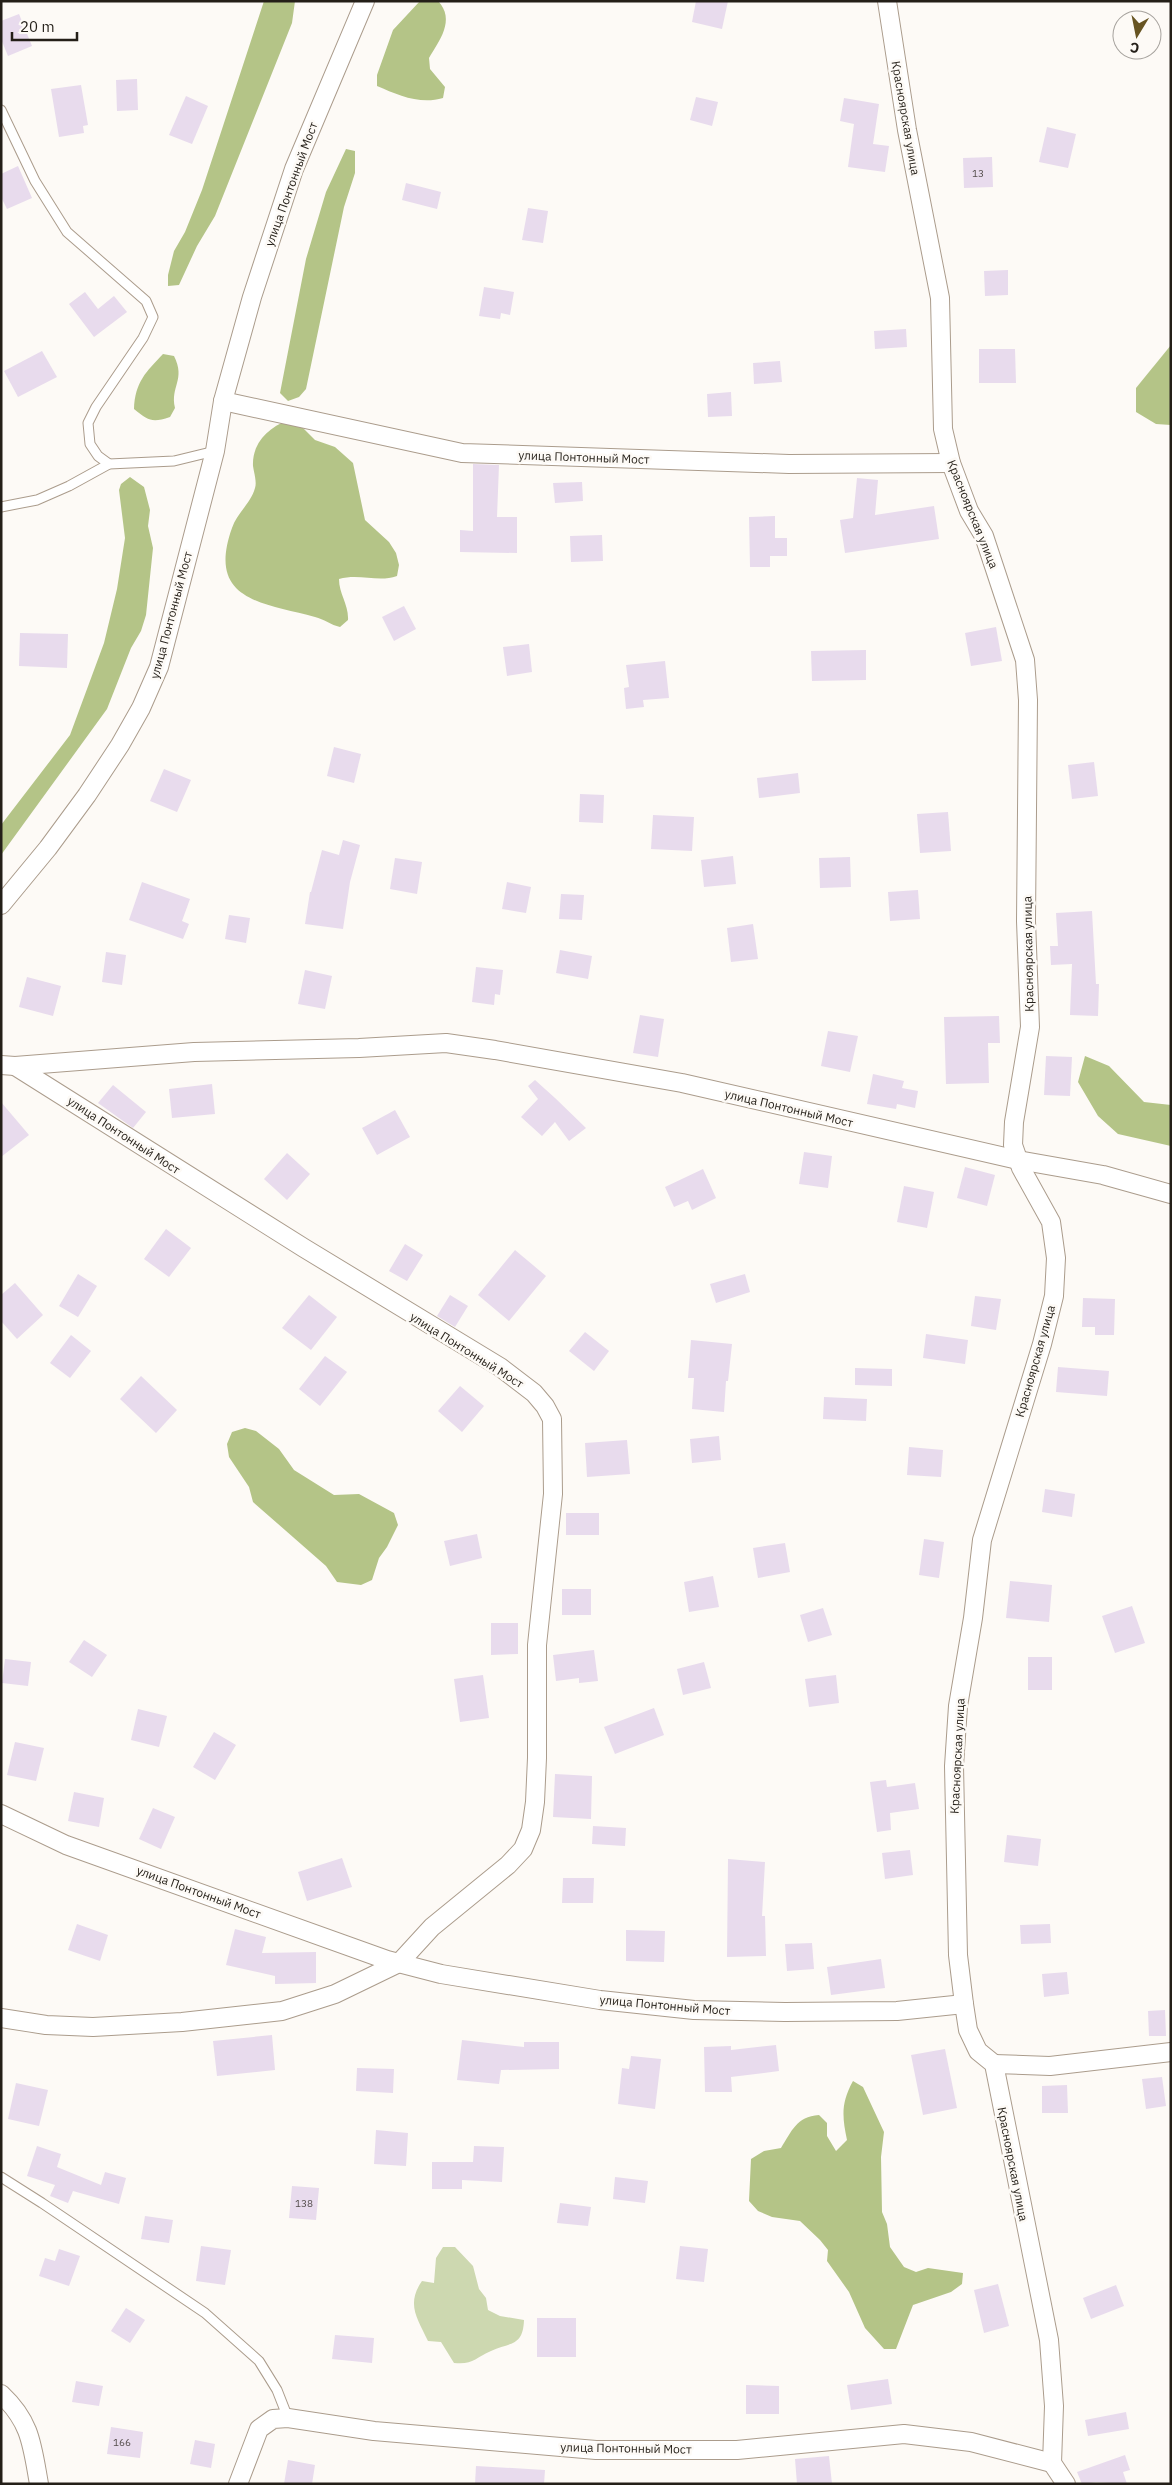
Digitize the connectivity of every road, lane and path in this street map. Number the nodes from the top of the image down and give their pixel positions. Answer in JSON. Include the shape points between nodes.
{"nodes":[{"id":1,"x":365,"y":1,"type":"edge"},
{"id":2,"x":887,"y":1,"type":"edge"},
{"id":3,"x":1,"y":110,"type":"edge"},
{"id":4,"x":223,"y":401,"type":"junction"},
{"id":5,"x":214,"y":451,"type":"junction"},
{"id":6,"x":951,"y":463,"type":"junction"},
{"id":7,"x":108,"y":464,"type":"junction"},
{"id":8,"x":1,"y":507,"type":"edge"},
{"id":9,"x":1,"y":905,"type":"edge"},
{"id":10,"x":8,"y":1066,"type":"edge"},
{"id":11,"x":1018,"y":1160,"type":"junction"},
{"id":12,"x":1171,"y":1194,"type":"edge"},
{"id":13,"x":1,"y":1814,"type":"edge"},
{"id":14,"x":399,"y":1963,"type":"junction"},
{"id":15,"x":964,"y":2004,"type":"junction"},
{"id":16,"x":1,"y":2018,"type":"edge"},
{"id":17,"x":1171,"y":2052,"type":"edge"},
{"id":18,"x":994,"y":2064,"type":"junction"},
{"id":19,"x":1,"y":2177,"type":"edge"},
{"id":20,"x":1,"y":2394,"type":"edge"},
{"id":21,"x":288,"y":2418,"type":"junction"},
{"id":22,"x":1052,"y":2463,"type":"junction"},
{"id":23,"x":39,"y":2484,"type":"edge"},
{"id":24,"x":238,"y":2484,"type":"edge"},
{"id":25,"x":1066,"y":2484,"type":"edge"}],
"edges":[{"from":1,"to":4,"type":"street","name":"улица Понтонный Мост","via":[[294,169],[252,297]]},
{"from":2,"to":6,"type":"street","name":"Красноярская улица","via":[[907,130],[940,298],[942,429]]},
{"from":3,"to":7,"type":"lane","via":[[36,181],[67,232],[146,301],[153,317],[88,423],[90,444]]},
{"from":4,"to":5,"type":"street","name":"улица Понтонный Мост"},
{"from":4,"to":6,"type":"street","name":"улица Понтонный Мост","via":[[462,453],[789,464]]},
{"from":5,"to":7,"type":"lane","via":[[174,462]]},
{"from":5,"to":9,"type":"street","name":"улица Понтонный Мост","via":[[159,667],[141,708],[87,795]]},
{"from":6,"to":11,"type":"street","name":"Красноярская улица","via":[[969,511],[984,536],[1025,660],[1028,700],[1026,921],[1030,1027],[1014,1122],[1013,1145]]},
{"from":7,"to":8,"type":"lane","via":[[37,500]]},
{"from":10,"to":11,"type":"street","name":"улица Понтонный Мост","via":[[194,1052],[446,1043],[682,1083]]},
{"from":10,"to":14,"type":"street","name":"улица Понтонный Мост","via":[[500,1367],[534,1393],[552,1419],[553,1494],[537,1645],[537,1758],[531,1830],[523,1849],[508,1865],[432,1927]]},
{"from":11,"to":12,"type":"street","name":"улица Понтонный Мост","via":[[1103,1175]]},
{"from":11,"to":15,"type":"street","name":"Красноярская улица","via":[[1051,1222],[1056,1258],[1054,1296],[982,1540],[958,1706],[954,1839],[958,1955]]},
{"from":13,"to":14,"type":"street","name":"улица Понтонный Мост","via":[[66,1846]]},
{"from":14,"to":15,"type":"street","name":"улица Понтонный Мост","via":[[441,1974],[600,2000],[710,2012],[897,2010]]},
{"from":14,"to":16,"type":"street","name":"улица Понтонный Мост","via":[[335,1994],[282,2011],[182,2022],[93,2027],[46,2025]]},
{"from":15,"to":18,"type":"street","name":"Красноярская улица","via":[[968,2030],[978,2051]]},
{"from":17,"to":18,"type":"street","via":[[1050,2066]]},
{"from":18,"to":22,"type":"street","name":"Красноярская улица","via":[[1049,2340],[1054,2406]]},
{"from":19,"to":21,"type":"lane","via":[[205,2314],[259,2361],[277,2390]]},
{"from":20,"to":23,"type":"street","via":[[29,2430]]},
{"from":21,"to":22,"type":"street","name":"улица Понтонный Мост","via":[[374,2431],[596,2450],[737,2450],[904,2434],[971,2442]]},
{"from":21,"to":24,"type":"street","name":"улица Понтонный Мост","via":[[273,2420],[259,2429]]},
{"from":22,"to":25,"type":"street"}]}
